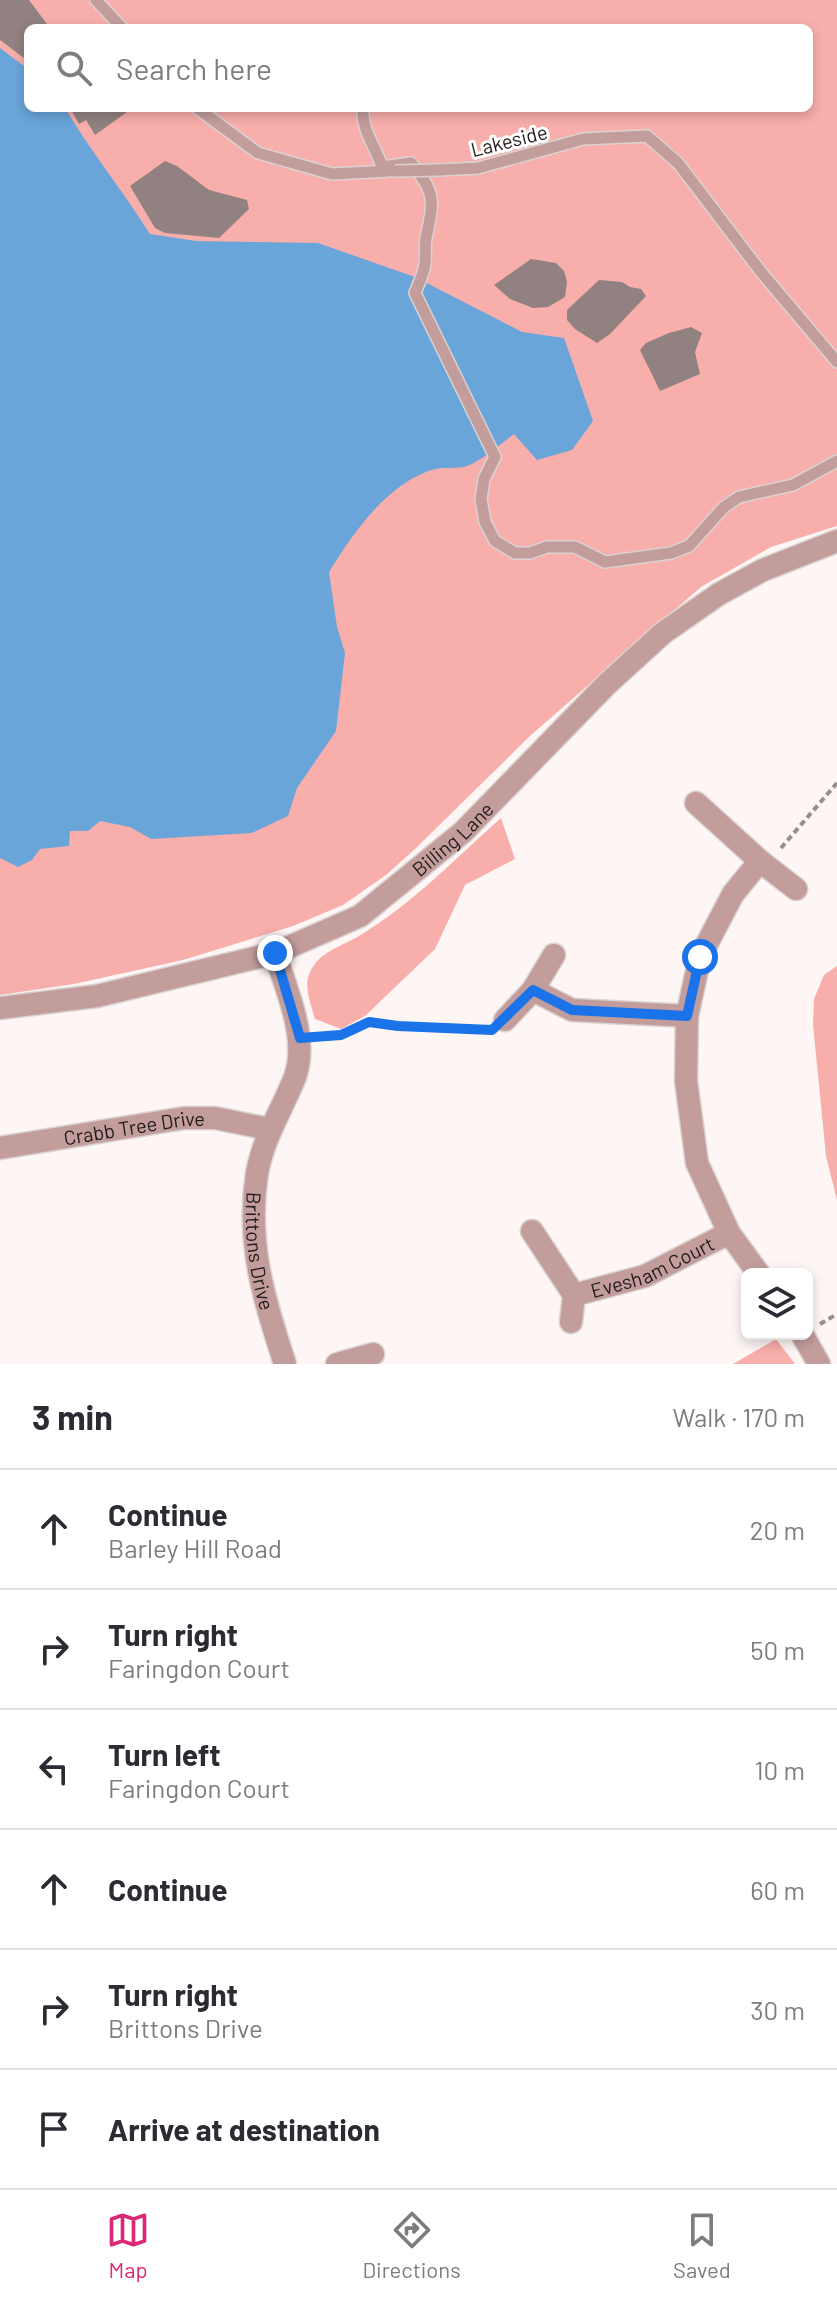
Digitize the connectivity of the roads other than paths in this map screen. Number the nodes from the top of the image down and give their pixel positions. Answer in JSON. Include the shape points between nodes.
{"nodes":[{"id":1,"x":96,"y":0,"type":"edge"},
{"id":2,"x":118,"y":24,"type":"edge"},
{"id":3,"x":202,"y":112,"type":"edge"},
{"id":4,"x":364,"y":112,"type":"edge"},
{"id":5,"x":837,"y":362,"type":"edge"},
{"id":6,"x":837,"y":461,"type":"edge"},
{"id":7,"x":837,"y":541,"type":"edge"},
{"id":8,"x":696,"y":803,"type":"dead end"},
{"id":9,"x":760,"y":861,"type":"junction"},
{"id":10,"x":796,"y":889,"type":"dead end"},
{"id":11,"x":275,"y":953,"type":"junction"},
{"id":12,"x":554,"y":955,"type":"dead end"},
{"id":13,"x":533,"y":990,"type":"junction"},
{"id":14,"x":0,"y":1008,"type":"edge"},
{"id":15,"x":687,"y":1016,"type":"junction"},
{"id":16,"x":505,"y":1020,"type":"road end"},
{"id":17,"x":269,"y":1129,"type":"junction"},
{"id":18,"x":0,"y":1148,"type":"edge"},
{"id":19,"x":532,"y":1231,"type":"dead end"},
{"id":20,"x":729,"y":1233,"type":"junction"},
{"id":21,"x":755,"y":1268,"type":"edge"},
{"id":22,"x":574,"y":1295,"type":"junction"},
{"id":23,"x":571,"y":1322,"type":"dead end"},
{"id":24,"x":805,"y":1340,"type":"edge"},
{"id":25,"x":373,"y":1354,"type":"dead end"},
{"id":26,"x":285,"y":1364,"type":"edge"},
{"id":27,"x":337,"y":1364,"type":"edge"},
{"id":28,"x":819,"y":1364,"type":"edge"}],
"edges":[{"from":1,"to":2,"type":"lane"},
{"from":3,"to":5,"type":"lane","name":"Lakeside","bridge":true,"via":[[258,153],[332,174],[478,168],[583,139],[647,136],[678,163]]},
{"from":4,"to":6,"type":"lane","via":[[382,167],[411,163],[432,200],[425,268],[415,293],[495,457],[481,499],[495,541],[515,553],[575,547],[605,562],[671,553],[689,546],[739,497],[793,485]]},
{"from":7,"to":11,"type":"street","name":"Billing Lane","via":[[763,570],[673,626],[607,684],[463,832],[360,916]]},
{"from":8,"to":9,"type":"street"},
{"from":9,"to":10,"type":"street"},
{"from":9,"to":15,"type":"street","via":[[733,894],[700,957]]},
{"from":11,"to":14,"type":"street","name":"Billing Lane","via":[[97,996]]},
{"from":11,"to":17,"type":"street","name":"Brittons Drive","via":[[300,1038],[296,1074]]},
{"from":12,"to":13,"type":"street"},
{"from":13,"to":15,"type":"street","via":[[572,1010]]},
{"from":13,"to":16,"type":"street"},
{"from":15,"to":20,"type":"street","via":[[686,1081],[697,1163]]},
{"from":17,"to":18,"type":"street","name":"Crabb Tree Drive","via":[[184,1118]]},
{"from":17,"to":26,"type":"street","name":"Brittons Drive","via":[[257,1173],[253,1226],[261,1287]]},
{"from":19,"to":22,"type":"street","name":"Evesham Court"},
{"from":20,"to":21,"type":"street"},
{"from":20,"to":22,"type":"street","name":"Evesham Court","via":[[645,1276]]},
{"from":22,"to":23,"type":"street","name":"Evesham Court"},
{"from":24,"to":28,"type":"street"},
{"from":25,"to":27,"type":"street"}]}
